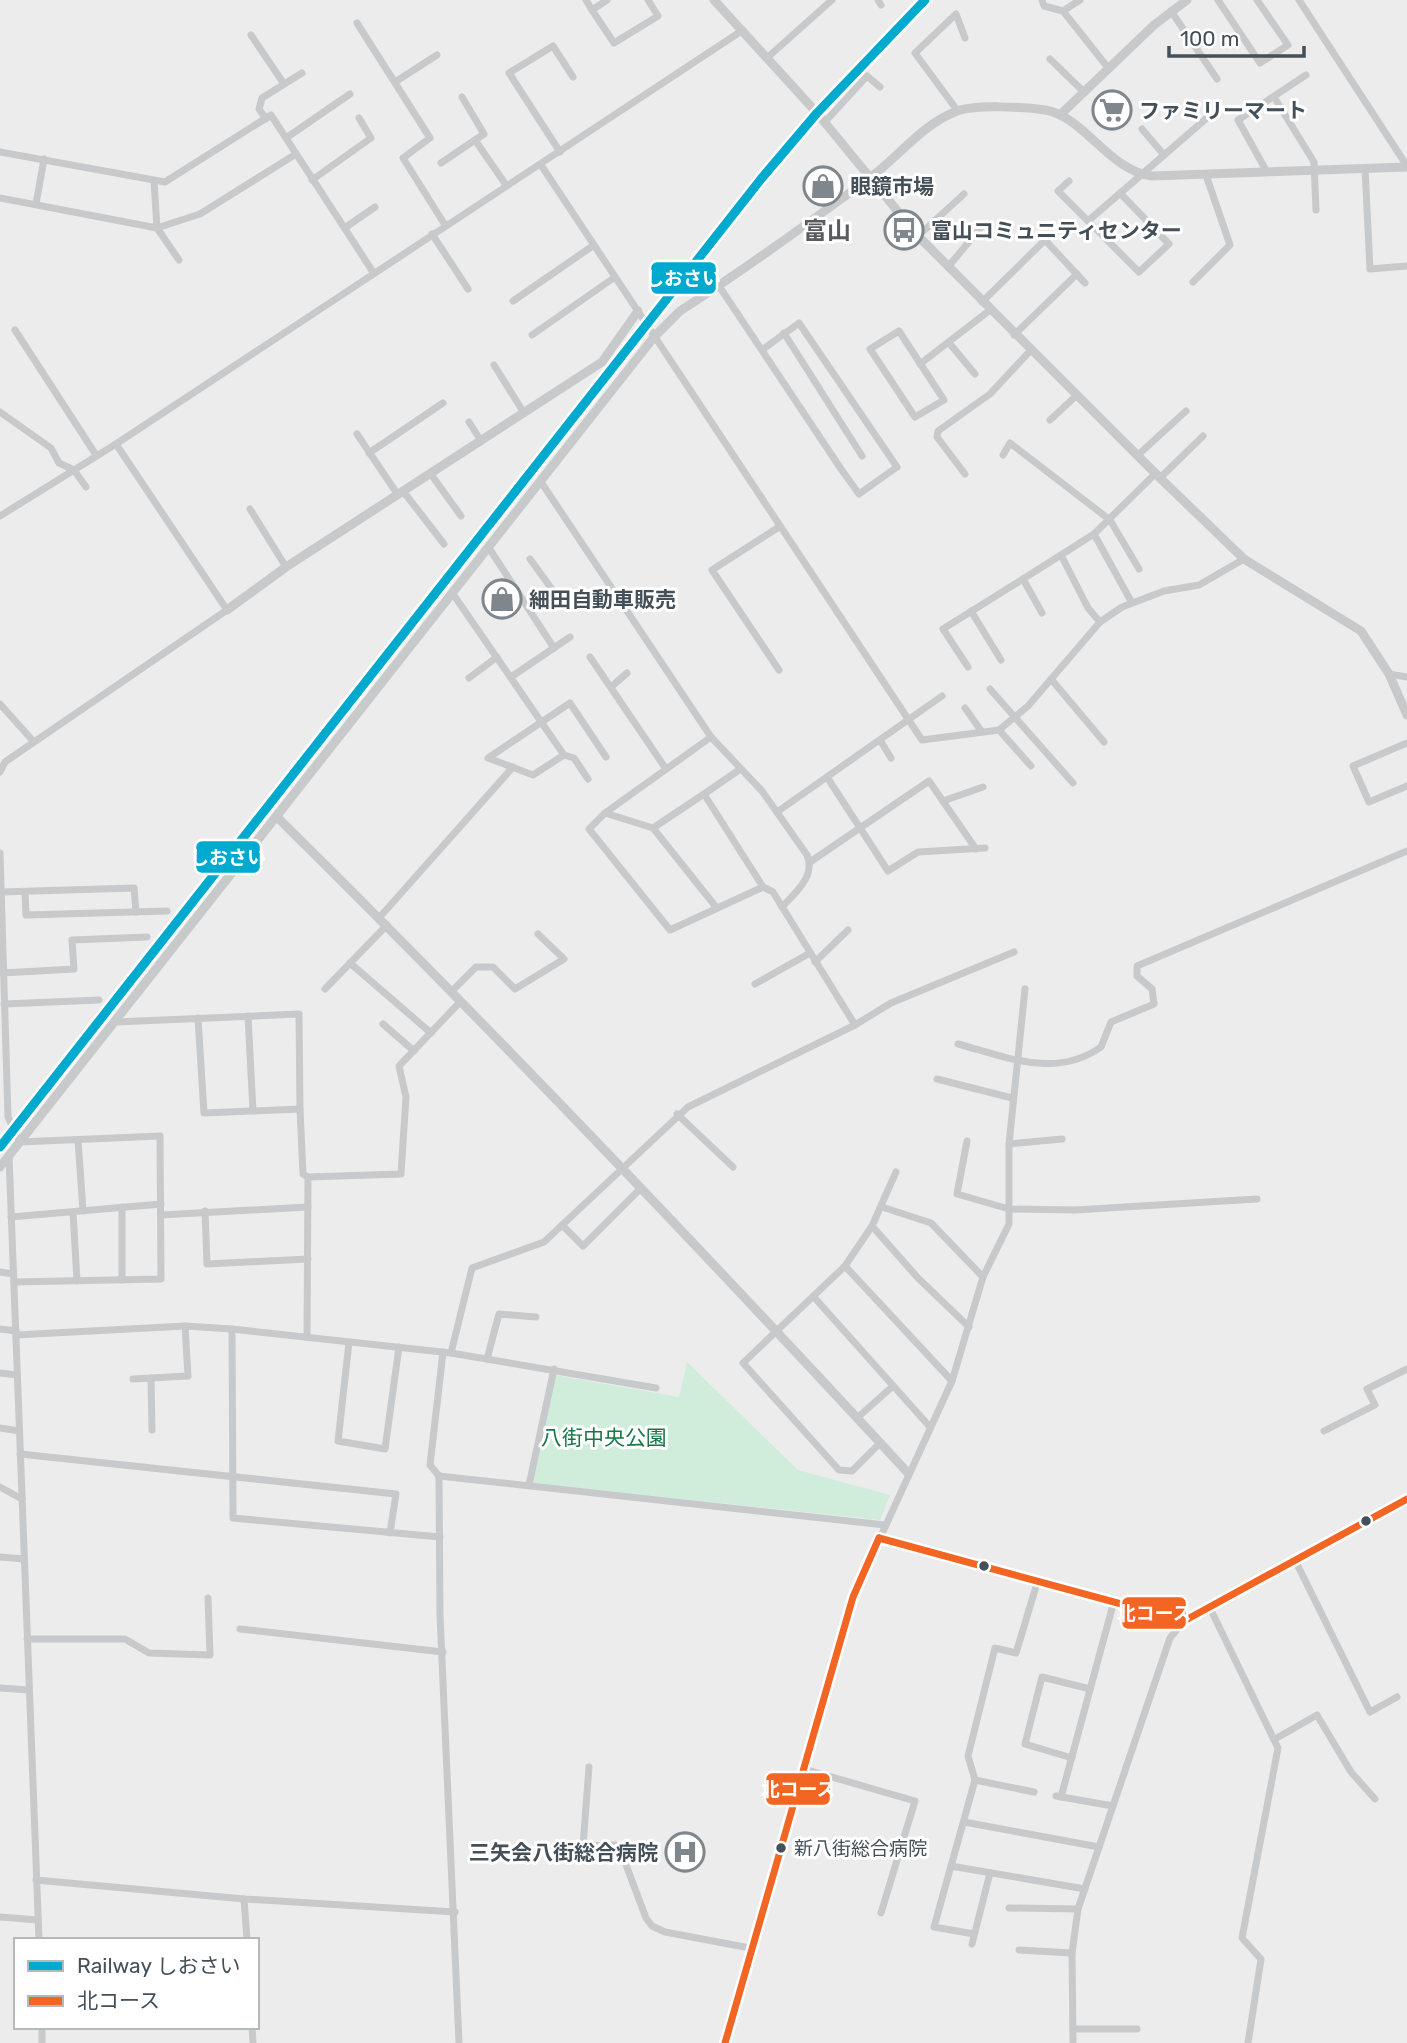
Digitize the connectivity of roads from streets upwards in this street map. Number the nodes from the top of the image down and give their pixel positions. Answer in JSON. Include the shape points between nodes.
{"nodes":[{"id":1,"x":586,"y":0,"type":"edge"},
{"id":2,"x":607,"y":0,"type":"edge"},
{"id":3,"x":648,"y":0,"type":"edge"},
{"id":4,"x":714,"y":0,"type":"edge"},
{"id":5,"x":832,"y":0,"type":"edge"},
{"id":6,"x":1042,"y":0,"type":"edge"},
{"id":7,"x":1080,"y":0,"type":"edge"},
{"id":8,"x":1218,"y":0,"type":"edge"},
{"id":9,"x":1257,"y":0,"type":"edge"},
{"id":10,"x":1299,"y":0,"type":"edge"},
{"id":11,"x":1183,"y":1,"type":"edge"},
{"id":12,"x":592,"y":10,"type":"junction"},
{"id":13,"x":1063,"y":11,"type":"junction"},
{"id":14,"x":1171,"y":11,"type":"junction"},
{"id":15,"x":356,"y":23,"type":"dead end"},
{"id":16,"x":743,"y":30,"type":"junction"},
{"id":17,"x":251,"y":35,"type":"dead end"},
{"id":18,"x":965,"y":38,"type":"dead end"},
{"id":19,"x":437,"y":55,"type":"dead end"},
{"id":20,"x":768,"y":57,"type":"junction"},
{"id":21,"x":1049,"y":60,"type":"dead end"},
{"id":22,"x":1109,"y":69,"type":"junction"},
{"id":23,"x":302,"y":73,"type":"dead end"},
{"id":24,"x":1306,"y":75,"type":"dead end"},
{"id":25,"x":573,"y":77,"type":"dead end"},
{"id":26,"x":1217,"y":79,"type":"dead end"},
{"id":27,"x":395,"y":82,"type":"junction"},
{"id":28,"x":284,"y":84,"type":"junction"},
{"id":29,"x":880,"y":87,"type":"dead end"},
{"id":30,"x":1084,"y":92,"type":"junction"},
{"id":31,"x":350,"y":94,"type":"dead end"},
{"id":32,"x":462,"y":97,"type":"dead end"},
{"id":33,"x":1274,"y":97,"type":"junction"},
{"id":34,"x":957,"y":110,"type":"junction"},
{"id":35,"x":1060,"y":115,"type":"junction"},
{"id":36,"x":1208,"y":117,"type":"dead end"},
{"id":37,"x":359,"y":118,"type":"dead end"},
{"id":38,"x":266,"y":119,"type":"junction"},
{"id":39,"x":825,"y":122,"type":"junction"},
{"id":40,"x":1142,"y":129,"type":"dead end"},
{"id":41,"x":286,"y":138,"type":"junction"},
{"id":42,"x":475,"y":140,"type":"junction"},
{"id":43,"x":0,"y":152,"type":"edge"},
{"id":44,"x":561,"y":152,"type":"junction"},
{"id":45,"x":296,"y":154,"type":"junction"},
{"id":46,"x":1164,"y":155,"type":"junction"},
{"id":47,"x":44,"y":159,"type":"junction"},
{"id":48,"x":441,"y":163,"type":"dead end"},
{"id":49,"x":541,"y":164,"type":"junction"},
{"id":50,"x":1407,"y":166,"type":"edge"},
{"id":51,"x":1365,"y":168,"type":"junction"},
{"id":52,"x":1315,"y":169,"type":"junction"},
{"id":53,"x":1267,"y":172,"type":"junction"},
{"id":54,"x":1140,"y":174,"type":"junction"},
{"id":55,"x":1206,"y":175,"type":"junction"},
{"id":56,"x":870,"y":178,"type":"junction"},
{"id":57,"x":312,"y":180,"type":"junction"},
{"id":58,"x":155,"y":181,"type":"junction"},
{"id":59,"x":1069,"y":181,"type":"dead end"},
{"id":60,"x":506,"y":185,"type":"junction"},
{"id":61,"x":1120,"y":193,"type":"junction"},
{"id":62,"x":964,"y":194,"type":"dead end"},
{"id":63,"x":0,"y":198,"type":"edge"},
{"id":64,"x":36,"y":204,"type":"junction"},
{"id":65,"x":375,"y":207,"type":"dead end"},
{"id":66,"x":1316,"y":210,"type":"dead end"},
{"id":67,"x":1088,"y":221,"type":"junction"},
{"id":68,"x":445,"y":225,"type":"junction"},
{"id":69,"x":983,"y":225,"type":"dead end"},
{"id":70,"x":346,"y":227,"type":"junction"},
{"id":71,"x":157,"y":228,"type":"junction"},
{"id":72,"x":432,"y":234,"type":"junction"},
{"id":73,"x":918,"y":236,"type":"junction"},
{"id":74,"x":594,"y":245,"type":"junction"},
{"id":75,"x":179,"y":260,"type":"dead end"},
{"id":76,"x":1407,"y":266,"type":"edge"},
{"id":77,"x":948,"y":267,"type":"junction"},
{"id":78,"x":373,"y":272,"type":"junction"},
{"id":79,"x":1077,"y":274,"type":"junction"},
{"id":80,"x":615,"y":277,"type":"junction"},
{"id":81,"x":1193,"y":282,"type":"dead end"},
{"id":82,"x":1085,"y":283,"type":"dead end"},
{"id":83,"x":719,"y":286,"type":"junction"},
{"id":84,"x":468,"y":289,"type":"dead end"},
{"id":85,"x":513,"y":301,"type":"dead end"},
{"id":86,"x":982,"y":302,"type":"junction"},
{"id":87,"x":990,"y":310,"type":"junction"},
{"id":88,"x":638,"y":311,"type":"junction"},
{"id":89,"x":15,"y":330,"type":"dead end"},
{"id":90,"x":784,"y":333,"type":"junction"},
{"id":91,"x":532,"y":335,"type":"dead end"},
{"id":92,"x":1014,"y":335,"type":"junction"},
{"id":93,"x":654,"y":337,"type":"junction"},
{"id":94,"x":950,"y":344,"type":"junction"},
{"id":95,"x":762,"y":350,"type":"junction"},
{"id":96,"x":1030,"y":351,"type":"junction"},
{"id":97,"x":920,"y":363,"type":"junction"},
{"id":98,"x":494,"y":365,"type":"dead end"},
{"id":99,"x":975,"y":374,"type":"dead end"},
{"id":100,"x":1077,"y":395,"type":"junction"},
{"id":101,"x":443,"y":403,"type":"dead end"},
{"id":102,"x":1186,"y":411,"type":"dead end"},
{"id":103,"x":0,"y":412,"type":"edge"},
{"id":104,"x":524,"y":413,"type":"junction"},
{"id":105,"x":1050,"y":420,"type":"dead end"},
{"id":106,"x":469,"y":422,"type":"dead end"},
{"id":107,"x":357,"y":434,"type":"dead end"},
{"id":108,"x":1203,"y":436,"type":"dead end"},
{"id":109,"x":481,"y":440,"type":"junction"},
{"id":110,"x":116,"y":444,"type":"junction"},
{"id":111,"x":369,"y":453,"type":"junction"},
{"id":112,"x":96,"y":455,"type":"junction"},
{"id":113,"x":1003,"y":455,"type":"dead end"},
{"id":114,"x":1138,"y":455,"type":"junction"},
{"id":115,"x":862,"y":456,"type":"dead end"},
{"id":116,"x":74,"y":470,"type":"junction"},
{"id":117,"x":429,"y":473,"type":"junction"},
{"id":118,"x":965,"y":474,"type":"dead end"},
{"id":119,"x":1158,"y":476,"type":"junction"},
{"id":120,"x":541,"y":482,"type":"junction"},
{"id":121,"x":86,"y":487,"type":"dead end"},
{"id":122,"x":401,"y":493,"type":"junction"},
{"id":123,"x":250,"y":509,"type":"dead end"},
{"id":124,"x":0,"y":516,"type":"edge"},
{"id":125,"x":461,"y":516,"type":"dead end"},
{"id":126,"x":1110,"y":520,"type":"junction"},
{"id":127,"x":779,"y":527,"type":"junction"},
{"id":128,"x":1094,"y":534,"type":"junction"},
{"id":129,"x":444,"y":544,"type":"dead end"},
{"id":130,"x":489,"y":548,"type":"junction"},
{"id":131,"x":1061,"y":555,"type":"junction"},
{"id":132,"x":530,"y":559,"type":"dead end"},
{"id":133,"x":1244,"y":559,"type":"junction"},
{"id":134,"x":286,"y":567,"type":"junction"},
{"id":135,"x":1139,"y":569,"type":"dead end"},
{"id":136,"x":1023,"y":579,"type":"junction"},
{"id":137,"x":453,"y":594,"type":"junction"},
{"id":138,"x":1132,"y":603,"type":"junction"},
{"id":139,"x":528,"y":608,"type":"junction"},
{"id":140,"x":227,"y":610,"type":"junction"},
{"id":141,"x":971,"y":611,"type":"junction"},
{"id":142,"x":1042,"y":613,"type":"dead end"},
{"id":143,"x":1100,"y":622,"type":"junction"},
{"id":144,"x":570,"y":637,"type":"dead end"},
{"id":145,"x":554,"y":648,"type":"junction"},
{"id":146,"x":497,"y":657,"type":"junction"},
{"id":147,"x":590,"y":657,"type":"dead end"},
{"id":148,"x":1001,"y":660,"type":"dead end"},
{"id":149,"x":968,"y":667,"type":"dead end"},
{"id":150,"x":779,"y":670,"type":"dead end"},
{"id":151,"x":627,"y":673,"type":"dead end"},
{"id":152,"x":1389,"y":674,"type":"junction"},
{"id":153,"x":511,"y":677,"type":"junction"},
{"id":154,"x":1407,"y":677,"type":"edge"},
{"id":155,"x":469,"y":678,"type":"dead end"},
{"id":156,"x":1051,"y":679,"type":"junction"},
{"id":157,"x":611,"y":687,"type":"junction"},
{"id":158,"x":990,"y":690,"type":"dead end"},
{"id":159,"x":942,"y":696,"type":"dead end"},
{"id":160,"x":0,"y":704,"type":"edge"},
{"id":161,"x":965,"y":708,"type":"dead end"},
{"id":162,"x":1407,"y":715,"type":"edge"},
{"id":163,"x":1015,"y":717,"type":"junction"},
{"id":164,"x":907,"y":721,"type":"junction"},
{"id":165,"x":541,"y":722,"type":"junction"},
{"id":166,"x":999,"y":730,"type":"junction"},
{"id":167,"x":982,"y":733,"type":"junction"},
{"id":168,"x":712,"y":737,"type":"junction"},
{"id":169,"x":880,"y":740,"type":"junction"},
{"id":170,"x":34,"y":742,"type":"junction"},
{"id":171,"x":1104,"y":742,"type":"dead end"},
{"id":172,"x":1407,"y":743,"type":"edge"},
{"id":173,"x":564,"y":755,"type":"junction"},
{"id":174,"x":606,"y":758,"type":"dead end"},
{"id":175,"x":891,"y":758,"type":"dead end"},
{"id":176,"x":1031,"y":766,"type":"dead end"},
{"id":177,"x":513,"y":767,"type":"junction"},
{"id":178,"x":0,"y":769,"type":"edge"},
{"id":179,"x":666,"y":769,"type":"junction"},
{"id":180,"x":739,"y":770,"type":"junction"},
{"id":181,"x":827,"y":777,"type":"junction"},
{"id":182,"x":588,"y":779,"type":"dead end"},
{"id":183,"x":1073,"y":783,"type":"dead end"},
{"id":184,"x":1407,"y":786,"type":"edge"},
{"id":185,"x":983,"y":787,"type":"dead end"},
{"id":186,"x":704,"y":794,"type":"junction"},
{"id":187,"x":943,"y":802,"type":"junction"},
{"id":188,"x":777,"y":812,"type":"junction"},
{"id":189,"x":605,"y":813,"type":"junction"},
{"id":190,"x":277,"y":817,"type":"junction"},
{"id":191,"x":653,"y":828,"type":"junction"},
{"id":192,"x":859,"y":829,"type":"junction"},
{"id":193,"x":985,"y":848,"type":"dead end"},
{"id":194,"x":976,"y":849,"type":"junction"},
{"id":195,"x":1407,"y":851,"type":"edge"},
{"id":196,"x":0,"y":853,"type":"edge"},
{"id":197,"x":810,"y":862,"type":"junction"},
{"id":198,"x":763,"y":887,"type":"junction"},
{"id":199,"x":1,"y":892,"type":"edge"},
{"id":200,"x":25,"y":892,"type":"junction"},
{"id":201,"x":1,"y":907,"type":"edge"},
{"id":202,"x":716,"y":907,"type":"junction"},
{"id":203,"x":782,"y":907,"type":"junction"},
{"id":204,"x":167,"y":911,"type":"dead end"},
{"id":205,"x":136,"y":912,"type":"junction"},
{"id":206,"x":379,"y":918,"type":"junction"},
{"id":207,"x":387,"y":925,"type":"junction"},
{"id":208,"x":848,"y":930,"type":"dead end"},
{"id":209,"x":538,"y":934,"type":"dead end"},
{"id":210,"x":147,"y":937,"type":"dead end"},
{"id":211,"x":810,"y":953,"type":"junction"},
{"id":212,"x":1014,"y":953,"type":"dead end"},
{"id":213,"x":816,"y":962,"type":"junction"},
{"id":214,"x":350,"y":963,"type":"junction"},
{"id":215,"x":2,"y":973,"type":"junction"},
{"id":216,"x":755,"y":984,"type":"dead end"},
{"id":217,"x":325,"y":989,"type":"dead end"},
{"id":218,"x":1025,"y":989,"type":"dead end"},
{"id":219,"x":451,"y":992,"type":"junction"},
{"id":220,"x":99,"y":1000,"type":"dead end"},
{"id":221,"x":460,"y":1002,"type":"junction"},
{"id":222,"x":4,"y":1004,"type":"junction"},
{"id":223,"x":248,"y":1016,"type":"junction"},
{"id":224,"x":198,"y":1018,"type":"junction"},
{"id":225,"x":116,"y":1022,"type":"junction"},
{"id":226,"x":383,"y":1024,"type":"dead end"},
{"id":227,"x":855,"y":1025,"type":"junction"},
{"id":228,"x":431,"y":1033,"type":"junction"},
{"id":229,"x":958,"y":1044,"type":"dead end"},
{"id":230,"x":414,"y":1051,"type":"junction"},
{"id":231,"x":1016,"y":1060,"type":"junction"},
{"id":232,"x":937,"y":1079,"type":"dead end"},
{"id":233,"x":1012,"y":1098,"type":"junction"},
{"id":234,"x":4,"y":1106,"type":"edge"},
{"id":235,"x":300,"y":1109,"type":"junction"},
{"id":236,"x":253,"y":1111,"type":"junction"},
{"id":237,"x":677,"y":1114,"type":"junction"},
{"id":238,"x":1062,"y":1139,"type":"dead end"},
{"id":239,"x":78,"y":1140,"type":"junction"},
{"id":240,"x":967,"y":1141,"type":"dead end"},
{"id":241,"x":20,"y":1142,"type":"junction"},
{"id":242,"x":1009,"y":1144,"type":"junction"},
{"id":243,"x":9,"y":1156,"type":"junction"},
{"id":244,"x":0,"y":1167,"type":"edge"},
{"id":245,"x":733,"y":1167,"type":"dead end"},
{"id":246,"x":620,"y":1168,"type":"junction"},
{"id":247,"x":896,"y":1172,"type":"dead end"},
{"id":248,"x":308,"y":1177,"type":"junction"},
{"id":249,"x":640,"y":1189,"type":"junction"},
{"id":250,"x":1257,"y":1199,"type":"dead end"},
{"id":251,"x":160,"y":1204,"type":"junction"},
{"id":252,"x":122,"y":1207,"type":"junction"},
{"id":253,"x":882,"y":1207,"type":"junction"},
{"id":254,"x":308,"y":1208,"type":"junction"},
{"id":255,"x":1009,"y":1209,"type":"junction"},
{"id":256,"x":83,"y":1211,"type":"junction"},
{"id":257,"x":205,"y":1211,"type":"junction"},
{"id":258,"x":73,"y":1212,"type":"junction"},
{"id":259,"x":160,"y":1215,"type":"junction"},
{"id":260,"x":11,"y":1217,"type":"junction"},
{"id":261,"x":562,"y":1225,"type":"junction"},
{"id":262,"x":872,"y":1226,"type":"junction"},
{"id":263,"x":308,"y":1259,"type":"junction"},
{"id":264,"x":845,"y":1266,"type":"junction"},
{"id":265,"x":0,"y":1272,"type":"edge"},
{"id":266,"x":14,"y":1278,"type":"junction"},
{"id":267,"x":983,"y":1278,"type":"junction"},
{"id":268,"x":122,"y":1280,"type":"junction"},
{"id":269,"x":77,"y":1281,"type":"junction"},
{"id":270,"x":813,"y":1296,"type":"junction"},
{"id":271,"x":536,"y":1317,"type":"dead end"},
{"id":272,"x":185,"y":1325,"type":"junction"},
{"id":273,"x":969,"y":1326,"type":"junction"},
{"id":274,"x":0,"y":1329,"type":"edge"},
{"id":275,"x":232,"y":1329,"type":"junction"},
{"id":276,"x":777,"y":1332,"type":"junction"},
{"id":277,"x":16,"y":1333,"type":"junction"},
{"id":278,"x":307,"y":1338,"type":"junction"},
{"id":279,"x":349,"y":1342,"type":"junction"},
{"id":280,"x":399,"y":1348,"type":"junction"},
{"id":281,"x":447,"y":1353,"type":"junction"},
{"id":282,"x":487,"y":1359,"type":"junction"},
{"id":283,"x":554,"y":1369,"type":"junction"},
{"id":284,"x":1407,"y":1369,"type":"edge"},
{"id":285,"x":0,"y":1373,"type":"edge"},
{"id":286,"x":17,"y":1375,"type":"junction"},
{"id":287,"x":151,"y":1378,"type":"junction"},
{"id":288,"x":133,"y":1379,"type":"dead end"},
{"id":289,"x":952,"y":1381,"type":"junction"},
{"id":290,"x":893,"y":1386,"type":"junction"},
{"id":291,"x":656,"y":1388,"type":"dead end"},
{"id":292,"x":857,"y":1418,"type":"junction"},
{"id":293,"x":930,"y":1427,"type":"junction"},
{"id":294,"x":0,"y":1428,"type":"edge"},
{"id":295,"x":152,"y":1430,"type":"dead end"},
{"id":296,"x":19,"y":1431,"type":"junction"},
{"id":297,"x":1324,"y":1431,"type":"dead end"},
{"id":298,"x":880,"y":1443,"type":"junction"},
{"id":299,"x":20,"y":1454,"type":"junction"},
{"id":300,"x":908,"y":1473,"type":"junction"},
{"id":301,"x":231,"y":1474,"type":"junction"},
{"id":302,"x":439,"y":1476,"type":"junction"},
{"id":303,"x":529,"y":1485,"type":"junction"},
{"id":304,"x":0,"y":1487,"type":"edge"},
{"id":305,"x":22,"y":1499,"type":"junction"},
{"id":306,"x":1407,"y":1499,"type":"edge"},
{"id":307,"x":885,"y":1525,"type":"junction"},
{"id":308,"x":390,"y":1533,"type":"junction"},
{"id":309,"x":440,"y":1537,"type":"junction"},
{"id":310,"x":879,"y":1538,"type":"junction"},
{"id":311,"x":0,"y":1557,"type":"edge"},
{"id":312,"x":24,"y":1559,"type":"junction"},
{"id":313,"x":1296,"y":1562,"type":"junction"},
{"id":314,"x":1038,"y":1580,"type":"junction"},
{"id":315,"x":208,"y":1598,"type":"dead end"},
{"id":316,"x":1114,"y":1601,"type":"junction"},
{"id":317,"x":1210,"y":1608,"type":"junction"},
{"id":318,"x":1184,"y":1621,"type":"junction"},
{"id":319,"x":240,"y":1629,"type":"dead end"},
{"id":320,"x":27,"y":1639,"type":"junction"},
{"id":321,"x":443,"y":1652,"type":"junction"},
{"id":322,"x":0,"y":1688,"type":"edge"},
{"id":323,"x":1090,"y":1689,"type":"junction"},
{"id":324,"x":29,"y":1690,"type":"junction"},
{"id":325,"x":1397,"y":1697,"type":"dead end"},
{"id":326,"x":1275,"y":1739,"type":"junction"},
{"id":327,"x":1072,"y":1758,"type":"junction"},
{"id":328,"x":589,"y":1767,"type":"dead end"},
{"id":329,"x":803,"y":1769,"type":"junction"},
{"id":330,"x":975,"y":1780,"type":"junction"},
{"id":331,"x":1034,"y":1792,"type":"dead end"},
{"id":332,"x":1375,"y":1799,"type":"dead end"},
{"id":333,"x":1113,"y":1806,"type":"junction"},
{"id":334,"x":964,"y":1822,"type":"junction"},
{"id":335,"x":1099,"y":1847,"type":"junction"},
{"id":336,"x":951,"y":1866,"type":"junction"},
{"id":337,"x":990,"y":1873,"type":"junction"},
{"id":338,"x":36,"y":1880,"type":"junction"},
{"id":339,"x":1085,"y":1889,"type":"junction"},
{"id":340,"x":244,"y":1899,"type":"junction"},
{"id":341,"x":1009,"y":1908,"type":"dead end"},
{"id":342,"x":1078,"y":1909,"type":"junction"},
{"id":343,"x":455,"y":1912,"type":"junction"},
{"id":344,"x":881,"y":1913,"type":"dead end"},
{"id":345,"x":0,"y":1917,"type":"edge"},
{"id":346,"x":38,"y":1920,"type":"junction"},
{"id":347,"x":974,"y":1934,"type":"junction"},
{"id":348,"x":38,"y":1938,"type":"edge"},
{"id":349,"x":247,"y":1938,"type":"edge"},
{"id":350,"x":972,"y":1944,"type":"dead end"},
{"id":351,"x":750,"y":1948,"type":"junction"},
{"id":352,"x":1019,"y":1950,"type":"dead end"},
{"id":353,"x":1072,"y":1953,"type":"junction"},
{"id":354,"x":1073,"y":2029,"type":"junction"},
{"id":355,"x":1137,"y":2029,"type":"dead end"},
{"id":356,"x":459,"y":2043,"type":"edge"},
{"id":357,"x":725,"y":2043,"type":"edge"},
{"id":358,"x":1073,"y":2043,"type":"edge"},
{"id":359,"x":1248,"y":2043,"type":"edge"}],
"edges":[{"from":1,"to":12,"type":"street"},
{"from":2,"to":12,"type":"street"},
{"from":3,"to":12,"type":"street","via":[[658,16],[614,43]]},
{"from":4,"to":16,"type":"street"},
{"from":5,"to":20,"type":"street"},
{"from":6,"to":13,"type":"street","via":[[1044,5]]},
{"from":7,"to":13,"type":"street"},
{"from":8,"to":9,"type":"street","via":[[1260,63],[1288,46]]},
{"from":10,"to":50,"type":"street"},
{"from":11,"to":14,"type":"street"},
{"from":13,"to":22,"type":"street"},
{"from":14,"to":22,"type":"street"},
{"from":14,"to":26,"type":"street"},
{"from":15,"to":27,"type":"street"},
{"from":16,"to":20,"type":"street"},
{"from":16,"to":44,"type":"street"},
{"from":17,"to":28,"type":"street"},
{"from":18,"to":34,"type":"street","via":[[956,14],[915,53]]},
{"from":19,"to":27,"type":"street"},
{"from":20,"to":39,"type":"street"},
{"from":21,"to":30,"type":"street"},
{"from":22,"to":30,"type":"street"},
{"from":23,"to":28,"type":"street"},
{"from":24,"to":33,"type":"street"},
{"from":25,"to":44,"type":"street","via":[[554,46],[509,73]]},
{"from":27,"to":68,"type":"street","via":[[430,138],[403,158]]},
{"from":28,"to":38,"type":"street","via":[[262,98],[259,109]]},
{"from":29,"to":39,"type":"street","via":[[867,76]]},
{"from":30,"to":35,"type":"street"},
{"from":31,"to":41,"type":"street"},
{"from":32,"to":42,"type":"street","via":[[484,134]]},
{"from":33,"to":52,"type":"street"},
{"from":33,"to":53,"type":"street","via":[[1238,120]]},
{"from":34,"to":35,"type":"street","via":[[1045,110]]},
{"from":34,"to":56,"type":"street","via":[[938,120]]},
{"from":35,"to":54,"type":"street"},
{"from":36,"to":46,"type":"street"},
{"from":37,"to":57,"type":"street","via":[[371,138]]},
{"from":38,"to":41,"type":"street","via":[[271,115]]},
{"from":38,"to":58,"type":"street","via":[[165,181]]},
{"from":39,"to":56,"type":"street"},
{"from":40,"to":46,"type":"street"},
{"from":41,"to":45,"type":"street"},
{"from":42,"to":48,"type":"street"},
{"from":42,"to":60,"type":"street"},
{"from":43,"to":47,"type":"street"},
{"from":44,"to":49,"type":"street"},
{"from":45,"to":57,"type":"street"},
{"from":45,"to":71,"type":"street","via":[[200,214]]},
{"from":46,"to":54,"type":"street"},
{"from":47,"to":58,"type":"street"},
{"from":47,"to":64,"type":"street"},
{"from":49,"to":60,"type":"street"},
{"from":49,"to":74,"type":"street"},
{"from":50,"to":51,"type":"street"},
{"from":51,"to":52,"type":"street"},
{"from":51,"to":76,"type":"street","via":[[1370,269]]},
{"from":52,"to":53,"type":"street"},
{"from":52,"to":66,"type":"street"},
{"from":53,"to":55,"type":"street"},
{"from":54,"to":55,"type":"street"},
{"from":54,"to":61,"type":"street"},
{"from":55,"to":81,"type":"street","via":[[1230,245]]},
{"from":56,"to":73,"type":"street"},
{"from":56,"to":83,"type":"street"},
{"from":57,"to":70,"type":"street"},
{"from":58,"to":71,"type":"street"},
{"from":59,"to":67,"type":"street","via":[[1058,191]]},
{"from":60,"to":68,"type":"street"},
{"from":61,"to":67,"type":"street"},
{"from":61,"to":67,"type":"street","via":[[1170,244],[1139,272]]},
{"from":62,"to":73,"type":"street"},
{"from":63,"to":64,"type":"street"},
{"from":64,"to":71,"type":"street"},
{"from":65,"to":70,"type":"street"},
{"from":68,"to":72,"type":"street"},
{"from":69,"to":77,"type":"street"},
{"from":70,"to":78,"type":"street"},
{"from":71,"to":75,"type":"street"},
{"from":72,"to":78,"type":"street"},
{"from":72,"to":84,"type":"street"},
{"from":73,"to":77,"type":"street"},
{"from":74,"to":80,"type":"street"},
{"from":74,"to":85,"type":"street"},
{"from":77,"to":86,"type":"street"},
{"from":78,"to":110,"type":"street"},
{"from":79,"to":82,"type":"street"},
{"from":79,"to":86,"type":"street","via":[[1045,240]]},
{"from":79,"to":92,"type":"street"},
{"from":80,"to":88,"type":"street"},
{"from":80,"to":91,"type":"street"},
{"from":83,"to":93,"type":"street","via":[[680,311]]},
{"from":83,"to":95,"type":"street"},
{"from":86,"to":87,"type":"street"},
{"from":87,"to":92,"type":"street"},
{"from":87,"to":94,"type":"street"},
{"from":88,"to":93,"type":"street"},
{"from":88,"to":104,"type":"street","via":[[603,362]]},
{"from":89,"to":112,"type":"street"},
{"from":90,"to":95,"type":"street"},
{"from":90,"to":95,"type":"street","via":[[799,323],[897,467],[859,495]]},
{"from":90,"to":115,"type":"street"},
{"from":92,"to":96,"type":"street"},
{"from":93,"to":120,"type":"street"},
{"from":93,"to":127,"type":"street"},
{"from":94,"to":97,"type":"street"},
{"from":94,"to":99,"type":"street"},
{"from":96,"to":100,"type":"street"},
{"from":96,"to":118,"type":"street","via":[[990,394],[937,431]]},
{"from":97,"to":97,"type":"street","via":[[899,331],[870,349],[915,417],[944,400]]},
{"from":98,"to":104,"type":"street"},
{"from":100,"to":105,"type":"street"},
{"from":100,"to":114,"type":"street"},
{"from":101,"to":111,"type":"street"},
{"from":102,"to":114,"type":"street"},
{"from":103,"to":116,"type":"street","via":[[51,448],[59,463]]},
{"from":104,"to":109,"type":"street"},
{"from":106,"to":109,"type":"street"},
{"from":107,"to":111,"type":"street"},
{"from":108,"to":119,"type":"street"},
{"from":109,"to":117,"type":"street"},
{"from":110,"to":112,"type":"street"},
{"from":110,"to":140,"type":"street"},
{"from":111,"to":122,"type":"street"},
{"from":112,"to":116,"type":"street"},
{"from":113,"to":126,"type":"street","via":[[1010,443]]},
{"from":114,"to":119,"type":"street"},
{"from":116,"to":121,"type":"street"},
{"from":116,"to":124,"type":"street"},
{"from":117,"to":122,"type":"street"},
{"from":117,"to":125,"type":"street"},
{"from":119,"to":126,"type":"street"},
{"from":119,"to":133,"type":"street"},
{"from":120,"to":130,"type":"street"},
{"from":120,"to":168,"type":"street"},
{"from":122,"to":129,"type":"street"},
{"from":122,"to":134,"type":"street"},
{"from":123,"to":134,"type":"street"},
{"from":126,"to":128,"type":"street"},
{"from":126,"to":135,"type":"street"},
{"from":127,"to":150,"type":"street","via":[[712,570]]},
{"from":127,"to":164,"type":"street"},
{"from":128,"to":131,"type":"street"},
{"from":128,"to":138,"type":"street"},
{"from":130,"to":137,"type":"street"},
{"from":130,"to":139,"type":"street"},
{"from":131,"to":136,"type":"street"},
{"from":131,"to":143,"type":"street"},
{"from":132,"to":139,"type":"street","via":[[554,592]]},
{"from":133,"to":138,"type":"street","via":[[1199,585]]},
{"from":133,"to":152,"type":"street","via":[[1361,631]]},
{"from":134,"to":140,"type":"street"},
{"from":136,"to":141,"type":"street"},
{"from":136,"to":142,"type":"street"},
{"from":137,"to":146,"type":"street"},
{"from":137,"to":190,"type":"street"},
{"from":138,"to":143,"type":"street"},
{"from":139,"to":145,"type":"street"},
{"from":140,"to":170,"type":"street"},
{"from":141,"to":148,"type":"street"},
{"from":141,"to":149,"type":"street","via":[[943,629]]},
{"from":143,"to":156,"type":"street"},
{"from":144,"to":145,"type":"street"},
{"from":145,"to":153,"type":"street"},
{"from":146,"to":153,"type":"street"},
{"from":146,"to":155,"type":"street"},
{"from":147,"to":157,"type":"street"},
{"from":151,"to":157,"type":"street"},
{"from":152,"to":154,"type":"street"},
{"from":152,"to":162,"type":"street"},
{"from":153,"to":165,"type":"street"},
{"from":156,"to":163,"type":"street"},
{"from":156,"to":171,"type":"street"},
{"from":157,"to":179,"type":"street"},
{"from":158,"to":163,"type":"street"},
{"from":159,"to":164,"type":"street"},
{"from":160,"to":170,"type":"street"},
{"from":161,"to":167,"type":"street"},
{"from":163,"to":166,"type":"street"},
{"from":163,"to":183,"type":"street"},
{"from":164,"to":167,"type":"street","via":[[922,740]]},
{"from":164,"to":169,"type":"street"},
{"from":165,"to":173,"type":"street"},
{"from":165,"to":174,"type":"street","via":[[570,703]]},
{"from":165,"to":177,"type":"street","via":[[488,758]]},
{"from":166,"to":167,"type":"street"},
{"from":166,"to":176,"type":"street"},
{"from":168,"to":179,"type":"street"},
{"from":168,"to":180,"type":"street"},
{"from":169,"to":175,"type":"street"},
{"from":169,"to":181,"type":"street"},
{"from":170,"to":178,"type":"street"},
{"from":172,"to":184,"type":"street","via":[[1353,766],[1369,802]]},
{"from":173,"to":177,"type":"street","via":[[533,775]]},
{"from":173,"to":182,"type":"street","via":[[574,758]]},
{"from":177,"to":206,"type":"street"},
{"from":179,"to":189,"type":"street"},
{"from":180,"to":186,"type":"street"},
{"from":180,"to":188,"type":"street"},
{"from":181,"to":188,"type":"street"},
{"from":181,"to":192,"type":"street"},
{"from":185,"to":187,"type":"street"},
{"from":186,"to":191,"type":"street"},
{"from":186,"to":198,"type":"street"},
{"from":187,"to":192,"type":"street","via":[[929,781]]},
{"from":187,"to":194,"type":"street"},
{"from":188,"to":197,"type":"street"},
{"from":189,"to":191,"type":"street"},
{"from":189,"to":202,"type":"street","via":[[589,829],[670,930]]},
{"from":190,"to":206,"type":"street"},
{"from":190,"to":225,"type":"street"},
{"from":191,"to":202,"type":"street"},
{"from":192,"to":194,"type":"street","via":[[888,871],[918,852]]},
{"from":192,"to":197,"type":"street"},
{"from":193,"to":194,"type":"street"},
{"from":195,"to":231,"type":"street","via":[[1137,966],[1137,976],[1152,989],[1154,1004],[1111,1022],[1104,1043],[1095,1051],[1072,1063]]},
{"from":196,"to":199,"type":"street"},
{"from":197,"to":203,"type":"street","via":[[801,888]]},
{"from":198,"to":202,"type":"street"},
{"from":198,"to":203,"type":"street","via":[[773,892]]},
{"from":199,"to":200,"type":"street"},
{"from":199,"to":201,"type":"street"},
{"from":200,"to":205,"type":"street","via":[[26,915]]},
{"from":200,"to":205,"type":"street","via":[[134,888]]},
{"from":201,"to":215,"type":"street"},
{"from":203,"to":211,"type":"street"},
{"from":204,"to":205,"type":"street"},
{"from":206,"to":207,"type":"street"},
{"from":207,"to":214,"type":"street"},
{"from":207,"to":219,"type":"street"},
{"from":208,"to":213,"type":"street"},
{"from":209,"to":219,"type":"street","via":[[564,959],[515,989],[493,967],[476,967]]},
{"from":210,"to":215,"type":"street","via":[[72,940],[74,969]]},
{"from":211,"to":213,"type":"street"},
{"from":211,"to":216,"type":"street"},
{"from":212,"to":227,"type":"street","via":[[891,1003]]},
{"from":213,"to":227,"type":"street"},
{"from":214,"to":217,"type":"street"},
{"from":214,"to":228,"type":"street"},
{"from":215,"to":222,"type":"street"},
{"from":218,"to":231,"type":"street"},
{"from":219,"to":221,"type":"street"},
{"from":220,"to":222,"type":"street"},
{"from":221,"to":228,"type":"street"},
{"from":221,"to":246,"type":"street"},
{"from":222,"to":234,"type":"street"},
{"from":223,"to":224,"type":"street"},
{"from":223,"to":235,"type":"street","via":[[299,1014]]},
{"from":223,"to":236,"type":"street"},
{"from":224,"to":225,"type":"street"},
{"from":224,"to":236,"type":"street","via":[[204,1113]]},
{"from":225,"to":241,"type":"street"},
{"from":226,"to":230,"type":"street"},
{"from":227,"to":237,"type":"street"},
{"from":228,"to":230,"type":"street"},
{"from":229,"to":231,"type":"street"},
{"from":230,"to":248,"type":"street","via":[[399,1066],[406,1097],[401,1174]]},
{"from":231,"to":233,"type":"street"},
{"from":232,"to":233,"type":"street"},
{"from":233,"to":242,"type":"street"},
{"from":234,"to":241,"type":"street"},
{"from":235,"to":236,"type":"street"},
{"from":235,"to":248,"type":"street","via":[[303,1174]]},
{"from":237,"to":245,"type":"street"},
{"from":237,"to":246,"type":"street"},
{"from":238,"to":242,"type":"street"},
{"from":239,"to":241,"type":"street"},
{"from":239,"to":251,"type":"street","via":[[160,1136]]},
{"from":239,"to":256,"type":"street"},
{"from":240,"to":255,"type":"street","via":[[957,1194]]},
{"from":241,"to":243,"type":"street"},
{"from":242,"to":255,"type":"street"},
{"from":243,"to":244,"type":"street"},
{"from":243,"to":260,"type":"street"},
{"from":246,"to":249,"type":"street"},
{"from":246,"to":261,"type":"street"},
{"from":247,"to":253,"type":"street"},
{"from":248,"to":254,"type":"street"},
{"from":249,"to":261,"type":"street","via":[[583,1246]]},
{"from":249,"to":276,"type":"street"},
{"from":250,"to":255,"type":"street","via":[[1075,1210]]},
{"from":251,"to":252,"type":"street"},
{"from":251,"to":259,"type":"street"},
{"from":252,"to":256,"type":"street"},
{"from":252,"to":268,"type":"street"},
{"from":253,"to":262,"type":"street"},
{"from":253,"to":267,"type":"street","via":[[931,1223]]},
{"from":254,"to":257,"type":"street"},
{"from":254,"to":263,"type":"street"},
{"from":255,"to":267,"type":"street","via":[[1005,1236]]},
{"from":256,"to":258,"type":"street"},
{"from":257,"to":259,"type":"street"},
{"from":257,"to":263,"type":"street","via":[[207,1264]]},
{"from":258,"to":260,"type":"street"},
{"from":258,"to":269,"type":"street"},
{"from":259,"to":268,"type":"street","via":[[161,1279]]},
{"from":260,"to":266,"type":"street"},
{"from":261,"to":281,"type":"street","via":[[544,1242],[472,1268]]},
{"from":262,"to":264,"type":"street"},
{"from":262,"to":273,"type":"street"},
{"from":263,"to":278,"type":"street"},
{"from":264,"to":270,"type":"street"},
{"from":264,"to":289,"type":"street"},
{"from":265,"to":266,"type":"street"},
{"from":266,"to":269,"type":"street"},
{"from":266,"to":277,"type":"street"},
{"from":267,"to":273,"type":"street"},
{"from":268,"to":269,"type":"street"},
{"from":270,"to":276,"type":"street"},
{"from":270,"to":290,"type":"street"},
{"from":271,"to":282,"type":"street","via":[[499,1314]]},
{"from":272,"to":275,"type":"street"},
{"from":272,"to":277,"type":"street"},
{"from":272,"to":287,"type":"street","via":[[188,1376]]},
{"from":273,"to":289,"type":"street"},
{"from":274,"to":277,"type":"street"},
{"from":275,"to":278,"type":"street"},
{"from":275,"to":301,"type":"street"},
{"from":276,"to":292,"type":"street"},
{"from":276,"to":298,"type":"street","via":[[743,1363],[839,1470],[852,1471]]},
{"from":277,"to":286,"type":"street"},
{"from":278,"to":279,"type":"street"},
{"from":279,"to":280,"type":"street"},
{"from":279,"to":280,"type":"street","via":[[338,1441],[385,1449]]},
{"from":280,"to":281,"type":"street"},
{"from":281,"to":282,"type":"street"},
{"from":281,"to":302,"type":"street","via":[[430,1465]]},
{"from":282,"to":283,"type":"street"},
{"from":283,"to":291,"type":"street"},
{"from":283,"to":303,"type":"street"},
{"from":284,"to":297,"type":"street","via":[[1367,1389],[1375,1405]]},
{"from":285,"to":286,"type":"street"},
{"from":286,"to":296,"type":"street"},
{"from":287,"to":288,"type":"street"},
{"from":287,"to":295,"type":"street"},
{"from":289,"to":293,"type":"street"},
{"from":290,"to":292,"type":"street"},
{"from":290,"to":293,"type":"street"},
{"from":292,"to":298,"type":"street"},
{"from":293,"to":300,"type":"street"},
{"from":294,"to":296,"type":"street"},
{"from":296,"to":299,"type":"street"},
{"from":298,"to":300,"type":"street"},
{"from":299,"to":301,"type":"street"},
{"from":299,"to":305,"type":"street"},
{"from":300,"to":307,"type":"street"},
{"from":301,"to":308,"type":"street","via":[[233,1518]]},
{"from":301,"to":308,"type":"street","via":[[396,1494]]},
{"from":302,"to":303,"type":"street"},
{"from":302,"to":309,"type":"street"},
{"from":303,"to":307,"type":"street"},
{"from":304,"to":305,"type":"street"},
{"from":305,"to":312,"type":"street"},
{"from":306,"to":313,"type":"street"},
{"from":307,"to":310,"type":"street"},
{"from":308,"to":309,"type":"street"},
{"from":309,"to":321,"type":"street"},
{"from":310,"to":314,"type":"street"},
{"from":310,"to":329,"type":"street","via":[[853,1597]]},
{"from":311,"to":312,"type":"street"},
{"from":312,"to":320,"type":"street"},
{"from":313,"to":317,"type":"street"},
{"from":313,"to":325,"type":"street","via":[[1370,1712]]},
{"from":314,"to":316,"type":"street"},
{"from":314,"to":330,"type":"street","via":[[1016,1653],[995,1648],[968,1756]]},
{"from":315,"to":320,"type":"street","via":[[210,1655],[149,1653],[125,1639]]},
{"from":316,"to":318,"type":"street"},
{"from":316,"to":323,"type":"street"},
{"from":317,"to":318,"type":"street"},
{"from":317,"to":326,"type":"street"},
{"from":318,"to":333,"type":"street","via":[[1170,1637]]},
{"from":319,"to":321,"type":"street"},
{"from":320,"to":324,"type":"street"},
{"from":321,"to":343,"type":"street"},
{"from":322,"to":324,"type":"street"},
{"from":323,"to":327,"type":"street"},
{"from":323,"to":327,"type":"street","via":[[1042,1677],[1025,1744]]},
{"from":324,"to":338,"type":"street"},
{"from":326,"to":332,"type":"street","via":[[1317,1715],[1352,1772]]},
{"from":326,"to":359,"type":"street","via":[[1278,1748],[1242,1938],[1261,1959]]},
{"from":327,"to":333,"type":"street","via":[[1058,1796]]},
{"from":328,"to":351,"type":"street","via":[[583,1846],[616,1845],[620,1849],[652,1926]]},
{"from":329,"to":344,"type":"street","via":[[915,1801]]},
{"from":329,"to":351,"type":"street"},
{"from":330,"to":331,"type":"street"},
{"from":330,"to":334,"type":"street"},
{"from":333,"to":335,"type":"street"},
{"from":334,"to":335,"type":"street"},
{"from":334,"to":336,"type":"street"},
{"from":335,"to":339,"type":"street"},
{"from":336,"to":337,"type":"street"},
{"from":336,"to":347,"type":"street","via":[[934,1927]]},
{"from":337,"to":339,"type":"street"},
{"from":337,"to":347,"type":"street"},
{"from":338,"to":340,"type":"street"},
{"from":338,"to":346,"type":"street"},
{"from":339,"to":342,"type":"street"},
{"from":340,"to":343,"type":"street"},
{"from":340,"to":349,"type":"street"},
{"from":341,"to":342,"type":"street"},
{"from":342,"to":353,"type":"street"},
{"from":343,"to":356,"type":"street"},
{"from":345,"to":346,"type":"street"},
{"from":346,"to":348,"type":"street"},
{"from":347,"to":350,"type":"street"},
{"from":351,"to":357,"type":"street"},
{"from":352,"to":353,"type":"street"},
{"from":353,"to":354,"type":"street"},
{"from":354,"to":355,"type":"street"},
{"from":354,"to":358,"type":"street"}]}
